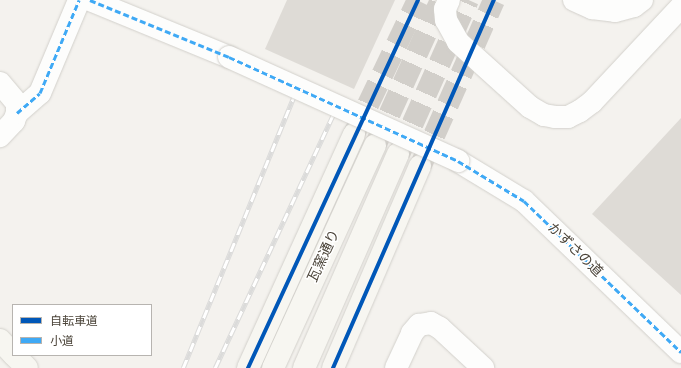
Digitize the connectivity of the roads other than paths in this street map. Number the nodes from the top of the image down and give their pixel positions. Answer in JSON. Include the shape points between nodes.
{"nodes":[{"id":1,"x":79,"y":0,"type":"edge"},
{"id":2,"x":90,"y":0,"type":"edge"},
{"id":3,"x":449,"y":0,"type":"edge"},
{"id":4,"x":574,"y":0,"type":"edge"},
{"id":5,"x":642,"y":0,"type":"edge"},
{"id":6,"x":681,"y":7,"type":"edge"},
{"id":7,"x":0,"y":83,"type":"edge"},
{"id":8,"x":17,"y":112,"type":"junction"},
{"id":9,"x":354,"y":134,"type":"tunnel mouth"},
{"id":10,"x":0,"y":136,"type":"edge"},
{"id":11,"x":375,"y":145,"type":"tunnel mouth"},
{"id":12,"x":398,"y":154,"type":"tunnel mouth"},
{"id":13,"x":420,"y":166,"type":"tunnel mouth"},
{"id":14,"x":0,"y":340,"type":"edge"},
{"id":15,"x":12,"y":352,"type":"edge"},
{"id":16,"x":681,"y":352,"type":"edge"},
{"id":17,"x":16,"y":356,"type":"edge"},
{"id":18,"x":27,"y":368,"type":"edge"},
{"id":19,"x":248,"y":368,"type":"edge"},
{"id":20,"x":273,"y":368,"type":"edge"},
{"id":21,"x":304,"y":368,"type":"edge"},
{"id":22,"x":333,"y":368,"type":"edge"},
{"id":23,"x":396,"y":368,"type":"edge"},
{"id":24,"x":483,"y":368,"type":"edge"}],
"edges":[{"from":1,"to":8,"type":"street","via":[[40,93]]},
{"from":2,"to":16,"type":"street","name":"かずさの道","bridge":true,"via":[[229,57],[458,161],[524,201]]},
{"from":3,"to":6,"type":"street","via":[[445,8],[446,20],[458,42],[530,107],[544,115],[555,117],[574,114],[592,102]]},
{"from":4,"to":5,"type":"street","via":[[592,8],[615,11],[634,6]]},
{"from":7,"to":8,"type":"street","via":[[17,103]]},
{"from":8,"to":10,"type":"street","via":[[14,121]]},
{"from":9,"to":19,"type":"street"},
{"from":11,"to":20,"type":"street","name":"瓦窯通り"},
{"from":12,"to":21,"type":"street","name":"瓦窯通り"},
{"from":13,"to":22,"type":"street"},
{"from":14,"to":15,"type":"street"},
{"from":17,"to":18,"type":"street"},
{"from":23,"to":24,"type":"street","via":[[412,333],[419,325],[431,323],[440,328]]}]}
